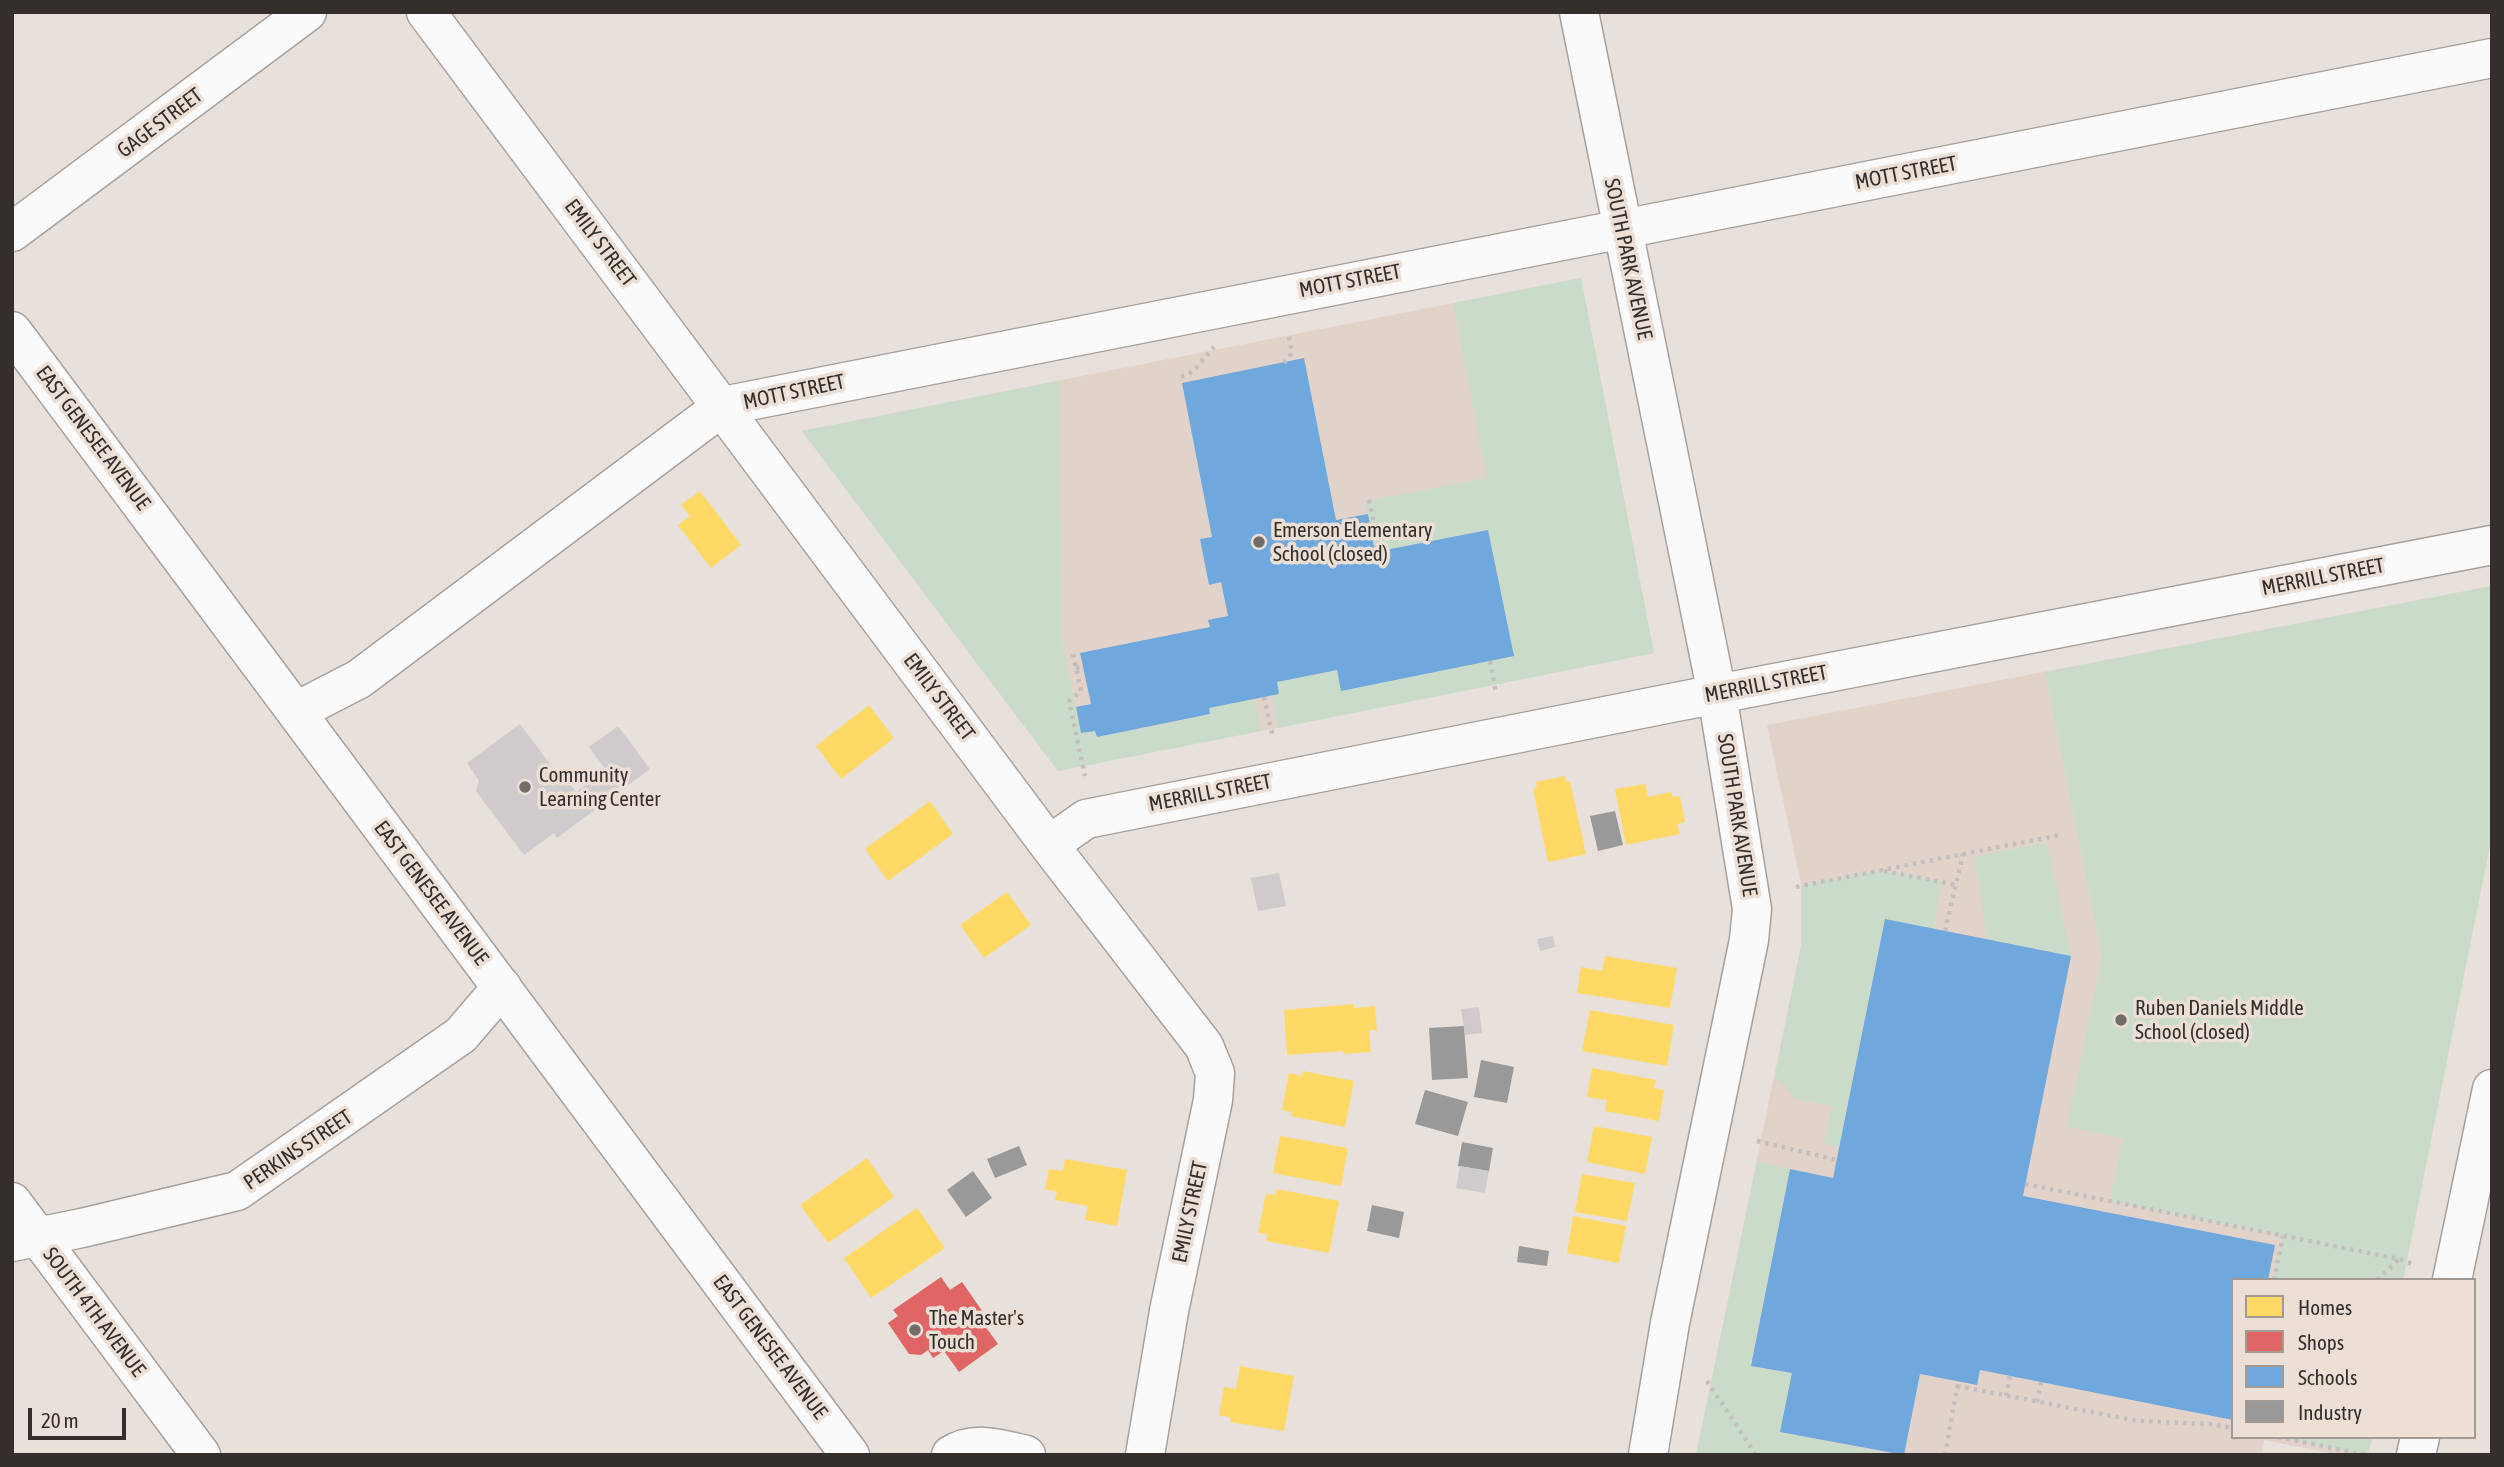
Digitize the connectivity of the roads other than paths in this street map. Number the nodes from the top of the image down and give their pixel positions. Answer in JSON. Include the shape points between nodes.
{"nodes":[{"id":1,"x":307,"y":12,"type":"edge"},
{"id":2,"x":426,"y":12,"type":"edge"},
{"id":3,"x":1579,"y":12,"type":"edge"},
{"id":4,"x":2492,"y":58,"type":"edge"},
{"id":5,"x":1622,"y":229,"type":"junction"},
{"id":6,"x":12,"y":232,"type":"edge"},
{"id":7,"x":12,"y":331,"type":"edge"},
{"id":8,"x":723,"y":407,"type":"junction"},
{"id":9,"x":2492,"y":545,"type":"edge"},
{"id":10,"x":1717,"y":694,"type":"junction"},
{"id":11,"x":297,"y":711,"type":"junction"},
{"id":12,"x":1049,"y":845,"type":"junction"},
{"id":13,"x":502,"y":987,"type":"junction"},
{"id":14,"x":2492,"y":1089,"type":"edge"},
{"id":15,"x":12,"y":1202,"type":"edge"},
{"id":16,"x":2477,"y":1238,"type":"edge"},
{"id":17,"x":25,"y":1239,"type":"edge"},
{"id":18,"x":2453,"y":1278,"type":"edge"},
{"id":19,"x":201,"y":1455,"type":"edge"},
{"id":20,"x":850,"y":1455,"type":"edge"},
{"id":21,"x":951,"y":1455,"type":"edge"},
{"id":22,"x":1026,"y":1455,"type":"edge"},
{"id":23,"x":1145,"y":1455,"type":"edge"},
{"id":24,"x":1648,"y":1455,"type":"edge"}],
"edges":[{"from":1,"to":6,"type":"street","name":"GAGE STREET"},
{"from":2,"to":8,"type":"street","name":"EMILY STREET"},
{"from":3,"to":5,"type":"street","name":"SOUTH PARK AVENUE"},
{"from":4,"to":5,"type":"street","name":"MOTT STREET"},
{"from":5,"to":8,"type":"street","name":"MOTT STREET"},
{"from":5,"to":10,"type":"street","name":"SOUTH PARK AVENUE"},
{"from":7,"to":11,"type":"street","name":"EAST GENESEE AVENUE"},
{"from":8,"to":11,"type":"street","name":"MOTT STREET","via":[[359,679]]},
{"from":8,"to":12,"type":"street","name":"EMILY STREET"},
{"from":9,"to":10,"type":"street","name":"MERRILL STREET"},
{"from":10,"to":12,"type":"street","name":"MERRILL STREET","via":[[1086,818]]},
{"from":10,"to":24,"type":"street","name":"SOUTH PARK AVENUE","via":[[1752,909]]},
{"from":11,"to":13,"type":"street","name":"EAST GENESEE AVENUE"},
{"from":12,"to":23,"type":"street","name":"EMILY STREET","via":[[1204,1046],[1215,1073]]},
{"from":13,"to":17,"type":"street","name":"PERKINS STREET","via":[[461,1035],[237,1191]]},
{"from":13,"to":20,"type":"street","name":"EAST GENESEE AVENUE"},
{"from":14,"to":16,"type":"street"},
{"from":15,"to":17,"type":"street","name":"SOUTH 4TH AVENUE"},
{"from":16,"to":18,"type":"street"},
{"from":17,"to":19,"type":"street","name":"SOUTH 4TH AVENUE"},
{"from":21,"to":22,"type":"street","via":[[983,1446]]}]}
